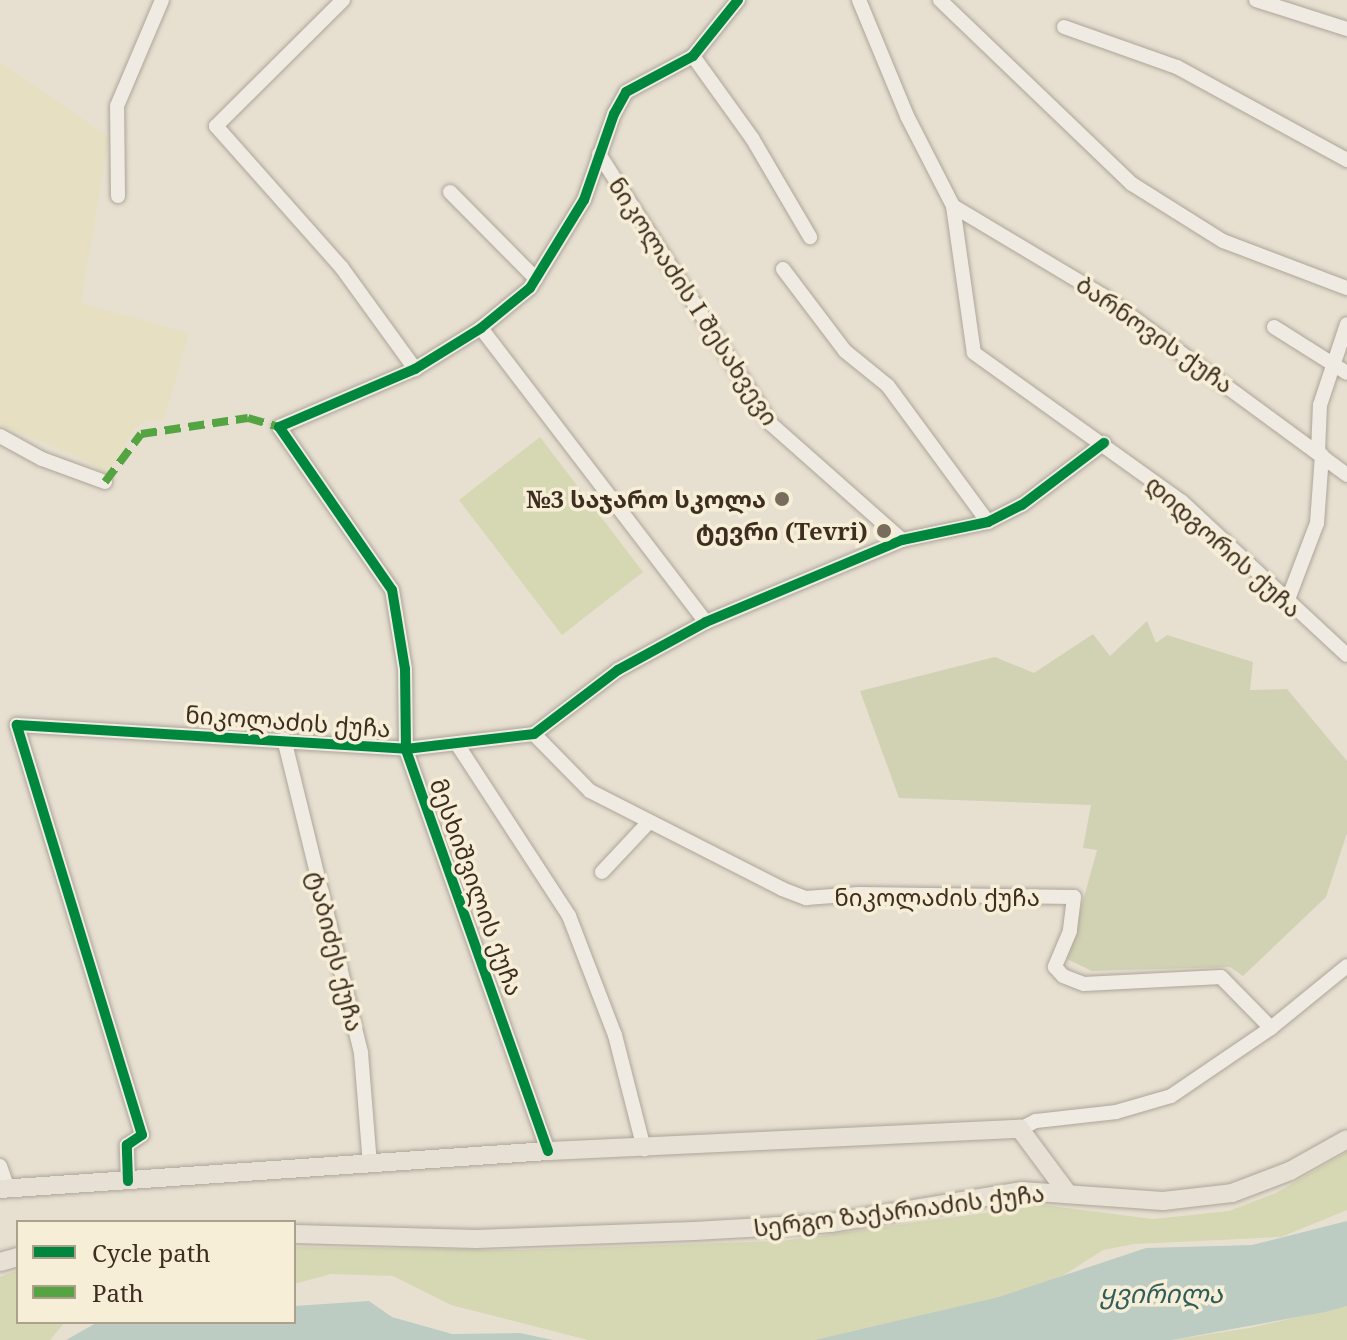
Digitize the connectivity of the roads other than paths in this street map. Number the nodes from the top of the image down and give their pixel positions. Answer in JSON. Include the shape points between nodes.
{"nodes":[{"id":1,"x":162,"y":0,"type":"edge"},
{"id":2,"x":343,"y":0,"type":"edge"},
{"id":3,"x":738,"y":0,"type":"edge"},
{"id":4,"x":859,"y":0,"type":"edge"},
{"id":5,"x":940,"y":0,"type":"edge"},
{"id":6,"x":1256,"y":0,"type":"edge"},
{"id":7,"x":1064,"y":27,"type":"dead end"},
{"id":8,"x":1347,"y":29,"type":"edge"},
{"id":9,"x":693,"y":56,"type":"junction"},
{"id":10,"x":599,"y":154,"type":"junction"},
{"id":11,"x":1347,"y":160,"type":"edge"},
{"id":12,"x":450,"y":192,"type":"dead end"},
{"id":13,"x":118,"y":196,"type":"dead end"},
{"id":14,"x":953,"y":206,"type":"junction"},
{"id":15,"x":810,"y":237,"type":"dead end"},
{"id":16,"x":783,"y":269,"type":"dead end"},
{"id":17,"x":536,"y":279,"type":"junction"},
{"id":18,"x":1347,"y":288,"type":"edge"},
{"id":19,"x":1347,"y":324,"type":"edge"},
{"id":20,"x":1274,"y":327,"type":"dead end"},
{"id":21,"x":481,"y":328,"type":"junction"},
{"id":22,"x":1332,"y":363,"type":"junction"},
{"id":23,"x":415,"y":369,"type":"junction"},
{"id":24,"x":1347,"y":373,"type":"edge"},
{"id":25,"x":0,"y":436,"type":"edge"},
{"id":26,"x":1104,"y":443,"type":"junction"},
{"id":27,"x":1320,"y":454,"type":"junction"},
{"id":28,"x":1347,"y":475,"type":"edge"},
{"id":29,"x":105,"y":482,"type":"dead end"},
{"id":30,"x":988,"y":522,"type":"junction"},
{"id":31,"x":902,"y":540,"type":"junction"},
{"id":32,"x":1287,"y":602,"type":"junction"},
{"id":33,"x":706,"y":622,"type":"junction"},
{"id":34,"x":1347,"y":655,"type":"edge"},
{"id":35,"x":534,"y":734,"type":"junction"},
{"id":36,"x":284,"y":739,"type":"junction"},
{"id":37,"x":459,"y":747,"type":"junction"},
{"id":38,"x":406,"y":749,"type":"junction"},
{"id":39,"x":648,"y":823,"type":"junction"},
{"id":40,"x":602,"y":872,"type":"dead end"},
{"id":41,"x":1347,"y":966,"type":"edge"},
{"id":42,"x":1271,"y":1028,"type":"junction"},
{"id":43,"x":1020,"y":1129,"type":"junction"},
{"id":44,"x":1347,"y":1139,"type":"edge"},
{"id":45,"x":644,"y":1149,"type":"junction"},
{"id":46,"x":548,"y":1151,"type":"junction"},
{"id":47,"x":370,"y":1165,"type":"junction"},
{"id":48,"x":0,"y":1166,"type":"edge"},
{"id":49,"x":128,"y":1181,"type":"junction"},
{"id":50,"x":4,"y":1188,"type":"edge"},
{"id":51,"x":1066,"y":1191,"type":"junction"},
{"id":52,"x":296,"y":1234,"type":"edge"}],
"edges":[{"from":1,"to":13,"type":"street","via":[[117,106]]},
{"from":2,"to":23,"type":"street","via":[[216,126],[342,268]]},
{"from":3,"to":9,"type":"street"},
{"from":4,"to":14,"type":"street","name":"დიდგორის ქუჩა","via":[[907,116]]},
{"from":5,"to":18,"type":"street","via":[[1132,184],[1223,241]]},
{"from":6,"to":8,"type":"street"},
{"from":7,"to":11,"type":"street","via":[[1177,67]]},
{"from":9,"to":10,"type":"street","via":[[626,92]]},
{"from":9,"to":15,"type":"street","via":[[752,138]]},
{"from":10,"to":17,"type":"street","via":[[584,200]]},
{"from":10,"to":31,"type":"street","name":"ნიკოლაძის I შესახვევი","via":[[771,424]]},
{"from":12,"to":17,"type":"street"},
{"from":14,"to":26,"type":"street","name":"დიდგორის ქუჩა","via":[[974,353]]},
{"from":14,"to":27,"type":"street","name":"ბარნოვის ქუჩა","via":[[1102,295]]},
{"from":16,"to":30,"type":"street","via":[[845,351],[888,386]]},
{"from":17,"to":21,"type":"street"},
{"from":19,"to":22,"type":"street"},
{"from":20,"to":22,"type":"street"},
{"from":21,"to":23,"type":"street"},
{"from":21,"to":33,"type":"street"},
{"from":22,"to":24,"type":"street"},
{"from":22,"to":27,"type":"street","via":[[1320,405]]},
{"from":23,"to":38,"type":"street","name":"მესხიშვილის ქუჩა","via":[[279,427],[392,590],[405,669]]},
{"from":25,"to":29,"type":"street","via":[[42,459]]},
{"from":26,"to":30,"type":"street","name":"ნიკოლაძის ქუჩა","via":[[1022,505]]},
{"from":26,"to":32,"type":"street","name":"დიდგორის ქუჩა","via":[[1181,501]]},
{"from":27,"to":28,"type":"street","name":"ბარნოვის ქუჩა"},
{"from":27,"to":32,"type":"street","via":[[1317,523]]},
{"from":30,"to":31,"type":"street","name":"ნიკოლაძის ქუჩა"},
{"from":31,"to":33,"type":"street","name":"ნიკოლაძის ქუჩა"},
{"from":32,"to":34,"type":"street","name":"დიდგორის ქუჩა"},
{"from":33,"to":35,"type":"street","name":"ნიკოლაძის ქუჩა","via":[[618,670]]},
{"from":35,"to":37,"type":"street","name":"ნიკოლაძის ქუჩა"},
{"from":35,"to":39,"type":"street","name":"ნიკოლაძის ქუჩა","via":[[590,791]]},
{"from":36,"to":38,"type":"street","name":"ნიკოლაძის ქუჩა"},
{"from":36,"to":47,"type":"street","name":"ტაბიძეს ქუჩა","via":[[361,1053]]},
{"from":36,"to":49,"type":"street","name":"ნიკოლაძის ქუჩა","via":[[17,725],[142,1135],[127,1145]]},
{"from":37,"to":38,"type":"street","name":"ნიკოლაძის ქუჩა"},
{"from":37,"to":45,"type":"street","via":[[569,916],[615,1035]]},
{"from":38,"to":46,"type":"street","name":"მესხიშვილის ქუჩა"},
{"from":39,"to":40,"type":"street"},
{"from":39,"to":42,"type":"street","name":"ნიკოლაძის ქუჩა","via":[[806,898],[1074,897],[1070,931],[1055,967],[1063,976],[1084,984],[1221,977]]},
{"from":41,"to":42,"type":"street"},
{"from":42,"to":43,"type":"street","via":[[1171,1096],[1116,1112],[1036,1121]]},
{"from":43,"to":45,"type":"main road"},
{"from":43,"to":51,"type":"main road"},
{"from":44,"to":51,"type":"main road","name":"სერგო ზაქარიაძის ქუჩა","via":[[1290,1171],[1232,1193],[1163,1201]]},
{"from":45,"to":46,"type":"main road"},
{"from":46,"to":47,"type":"main road"},
{"from":47,"to":49,"type":"main road"},
{"from":48,"to":50,"type":"street"},
{"from":49,"to":50,"type":"main road"},
{"from":51,"to":52,"type":"main road","name":"სერგო ზაქარიაძის ქუჩა","via":[[1022,1191],[831,1223],[709,1230],[476,1239]]}]}
